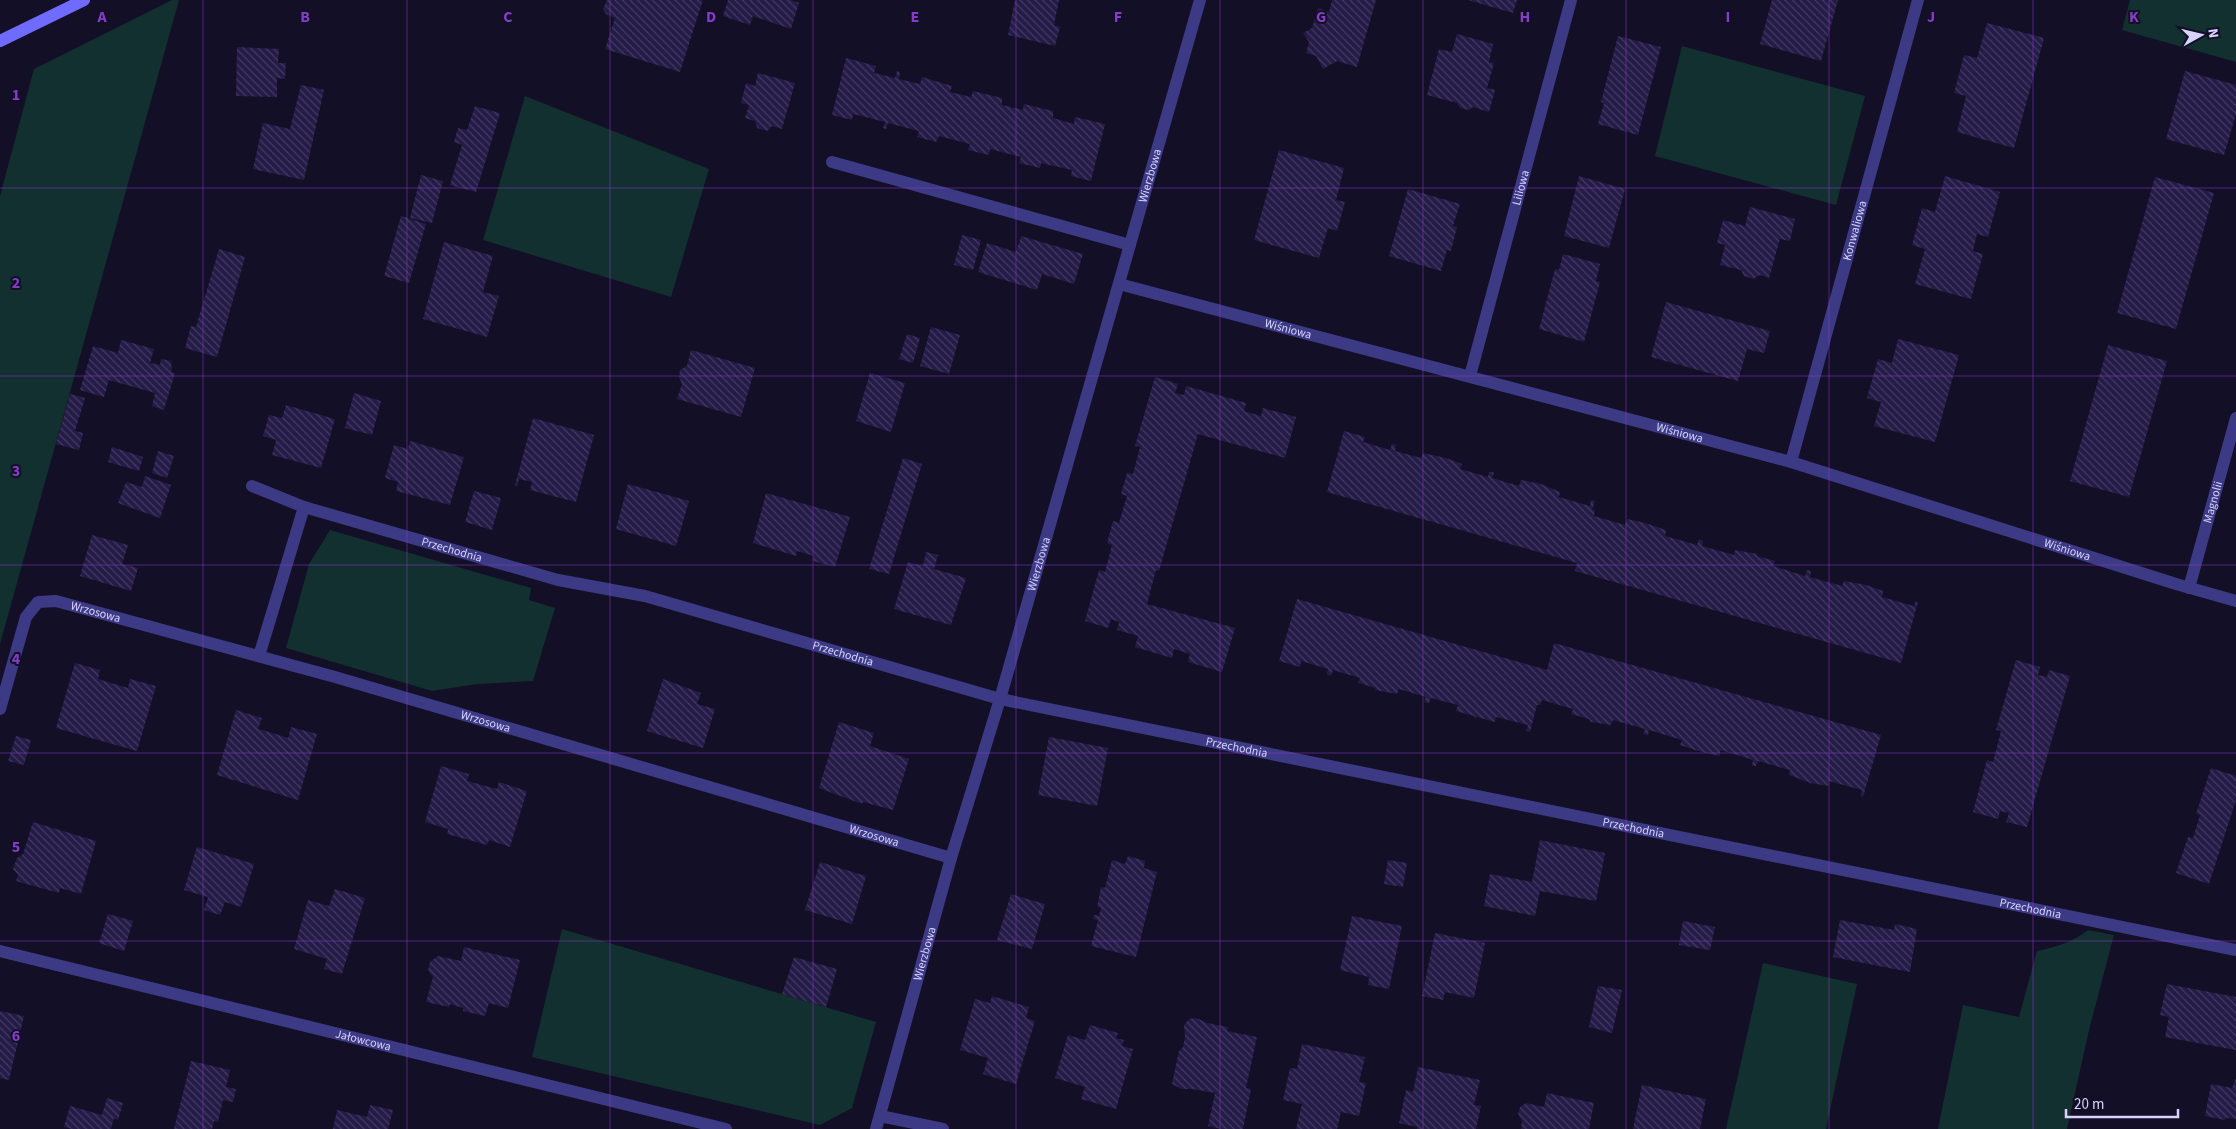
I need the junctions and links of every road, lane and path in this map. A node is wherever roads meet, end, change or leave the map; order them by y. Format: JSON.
{"nodes":[{"id":1,"x":84,"y":0,"type":"edge"},
{"id":2,"x":1200,"y":0,"type":"edge"},
{"id":3,"x":1571,"y":0,"type":"edge"},
{"id":4,"x":1918,"y":0,"type":"edge"},
{"id":5,"x":0,"y":41,"type":"edge"},
{"id":6,"x":832,"y":162,"type":"dead end"},
{"id":7,"x":1130,"y":245,"type":"junction"},
{"id":8,"x":1118,"y":284,"type":"junction"},
{"id":9,"x":1470,"y":376,"type":"junction"},
{"id":10,"x":2236,"y":418,"type":"edge"},
{"id":11,"x":1791,"y":462,"type":"junction"},
{"id":12,"x":252,"y":486,"type":"dead end"},
{"id":13,"x":304,"y":508,"type":"junction"},
{"id":14,"x":2189,"y":588,"type":"junction"},
{"id":15,"x":2236,"y":601,"type":"edge"},
{"id":16,"x":259,"y":656,"type":"junction"},
{"id":17,"x":1000,"y":699,"type":"junction"},
{"id":18,"x":0,"y":709,"type":"edge"},
{"id":19,"x":950,"y":858,"type":"junction"},
{"id":20,"x":2236,"y":950,"type":"edge"},
{"id":21,"x":0,"y":951,"type":"edge"},
{"id":22,"x":878,"y":1123,"type":"edge"},
{"id":23,"x":726,"y":1129,"type":"edge"},
{"id":24,"x":943,"y":1129,"type":"edge"}],
"edges":[{"from":1,"to":5,"type":"street"},
{"from":2,"to":7,"type":"street","name":"Wierzbowa"},
{"from":3,"to":9,"type":"street","name":"Liliowa"},
{"from":4,"to":11,"type":"street","name":"Konwaliowa"},
{"from":6,"to":7,"type":"street"},
{"from":7,"to":8,"type":"street","name":"Wierzbowa"},
{"from":8,"to":9,"type":"street","name":"Wiśniowa"},
{"from":8,"to":17,"type":"street","name":"Wierzbowa"},
{"from":9,"to":11,"type":"street","name":"Wiśniowa"},
{"from":10,"to":14,"type":"street","name":"Magnolii"},
{"from":11,"to":14,"type":"street","name":"Wiśniowa"},
{"from":12,"to":13,"type":"street","name":"Przechodnia"},
{"from":13,"to":16,"type":"street"},
{"from":13,"to":17,"type":"street","name":"Przechodnia"},
{"from":14,"to":15,"type":"street","name":"Wiśniowa"},
{"from":16,"to":18,"type":"street","name":"Wrzosowa"},
{"from":16,"to":19,"type":"street","name":"Wrzosowa"},
{"from":17,"to":19,"type":"street","name":"Wierzbowa"},
{"from":17,"to":20,"type":"street","name":"Przechodnia"},
{"from":19,"to":22,"type":"street","name":"Wierzbowa"},
{"from":21,"to":23,"type":"street","name":"Jałowcowa"},
{"from":22,"to":24,"type":"street"}]}
